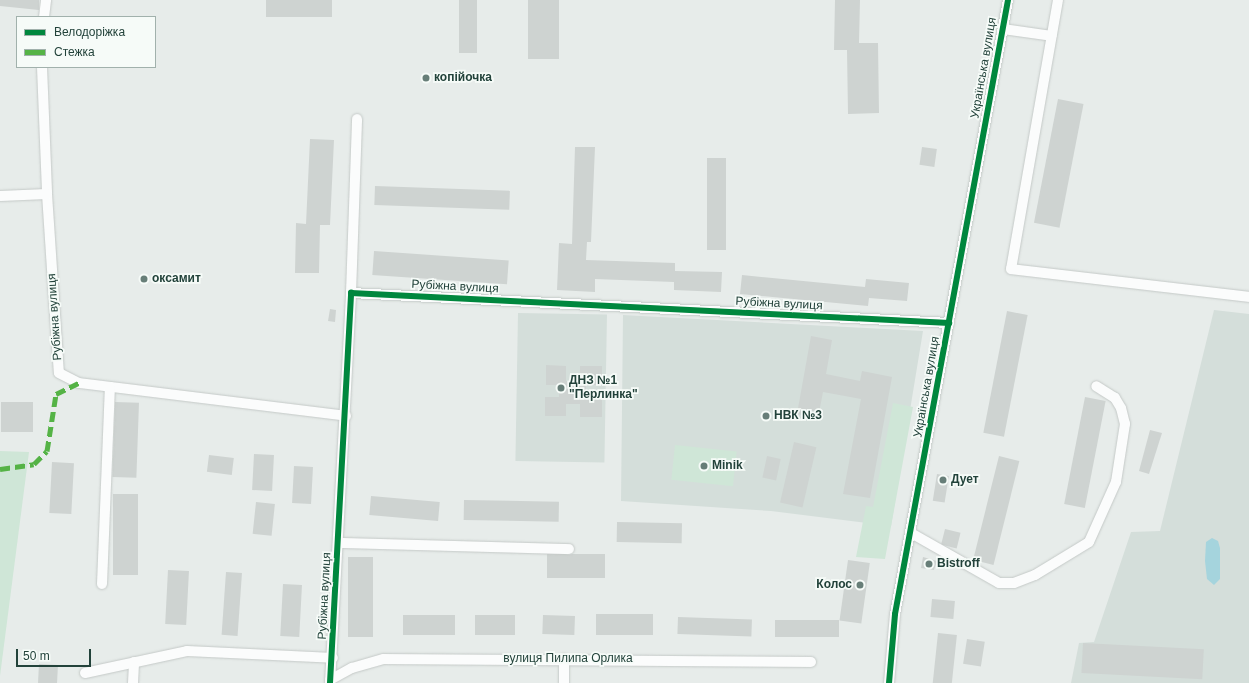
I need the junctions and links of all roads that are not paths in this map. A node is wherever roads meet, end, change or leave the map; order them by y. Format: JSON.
{"nodes":[{"id":1,"x":46,"y":0,"type":"edge"},
{"id":2,"x":1008,"y":0,"type":"edge"},
{"id":3,"x":1058,"y":0,"type":"edge"},
{"id":4,"x":44,"y":16,"type":"edge"},
{"id":5,"x":1003,"y":29,"type":"junction"},
{"id":6,"x":1052,"y":36,"type":"junction"},
{"id":7,"x":42,"y":68,"type":"edge"},
{"id":8,"x":357,"y":119,"type":"dead end"},
{"id":9,"x":47,"y":194,"type":"junction"},
{"id":10,"x":0,"y":196,"type":"edge"},
{"id":11,"x":351,"y":293,"type":"junction"},
{"id":12,"x":1249,"y":297,"type":"edge"},
{"id":13,"x":949,"y":323,"type":"junction"},
{"id":14,"x":1096,"y":386,"type":"dead end"},
{"id":15,"x":110,"y":387,"type":"junction"},
{"id":16,"x":346,"y":416,"type":"junction"},
{"id":17,"x":911,"y":533,"type":"junction"},
{"id":18,"x":339,"y":543,"type":"junction"},
{"id":19,"x":569,"y":549,"type":"dead end"},
{"id":20,"x":102,"y":584,"type":"dead end"},
{"id":21,"x":333,"y":658,"type":"junction"},
{"id":22,"x":564,"y":659,"type":"junction"},
{"id":23,"x":134,"y":662,"type":"junction"},
{"id":24,"x":811,"y":662,"type":"dead end"},
{"id":25,"x":84,"y":672,"type":"dead end"},
{"id":26,"x":330,"y":682,"type":"edge"},
{"id":27,"x":133,"y":683,"type":"edge"},
{"id":28,"x":564,"y":683,"type":"edge"},
{"id":29,"x":889,"y":683,"type":"edge"}],
"edges":[{"from":1,"to":4,"type":"street"},
{"from":2,"to":5,"type":"street","name":"Українська вулиця"},
{"from":3,"to":6,"type":"street"},
{"from":5,"to":6,"type":"street"},
{"from":5,"to":13,"type":"street","name":"Українська вулиця"},
{"from":6,"to":12,"type":"street"},
{"from":7,"to":9,"type":"street","name":"Рубіжна вулиця"},
{"from":8,"to":11,"type":"street","name":"Рубіжна вулиця"},
{"from":9,"to":10,"type":"street"},
{"from":9,"to":15,"type":"street","name":"Рубіжна вулиця"},
{"from":11,"to":13,"type":"street","name":"Рубіжна вулиця"},
{"from":11,"to":16,"type":"street","name":"Рубіжна вулиця"},
{"from":13,"to":17,"type":"street","name":"Українська вулиця"},
{"from":14,"to":17,"type":"street"},
{"from":15,"to":16,"type":"street","name":"Рубіжна вулиця"},
{"from":15,"to":20,"type":"street"},
{"from":16,"to":18,"type":"street","name":"Рубіжна вулиця"},
{"from":17,"to":29,"type":"street","name":"Українська вулиця"},
{"from":18,"to":19,"type":"street"},
{"from":18,"to":21,"type":"street","name":"Рубіжна вулиця"},
{"from":21,"to":23,"type":"street"},
{"from":21,"to":26,"type":"street","name":"Рубіжна вулиця"},
{"from":22,"to":24,"type":"street","name":"вулиця Пилипа Орлика"},
{"from":22,"to":26,"type":"street","name":"вулиця Пилипа Орлика"},
{"from":22,"to":28,"type":"street"},
{"from":23,"to":25,"type":"street"},
{"from":23,"to":27,"type":"street"}]}
